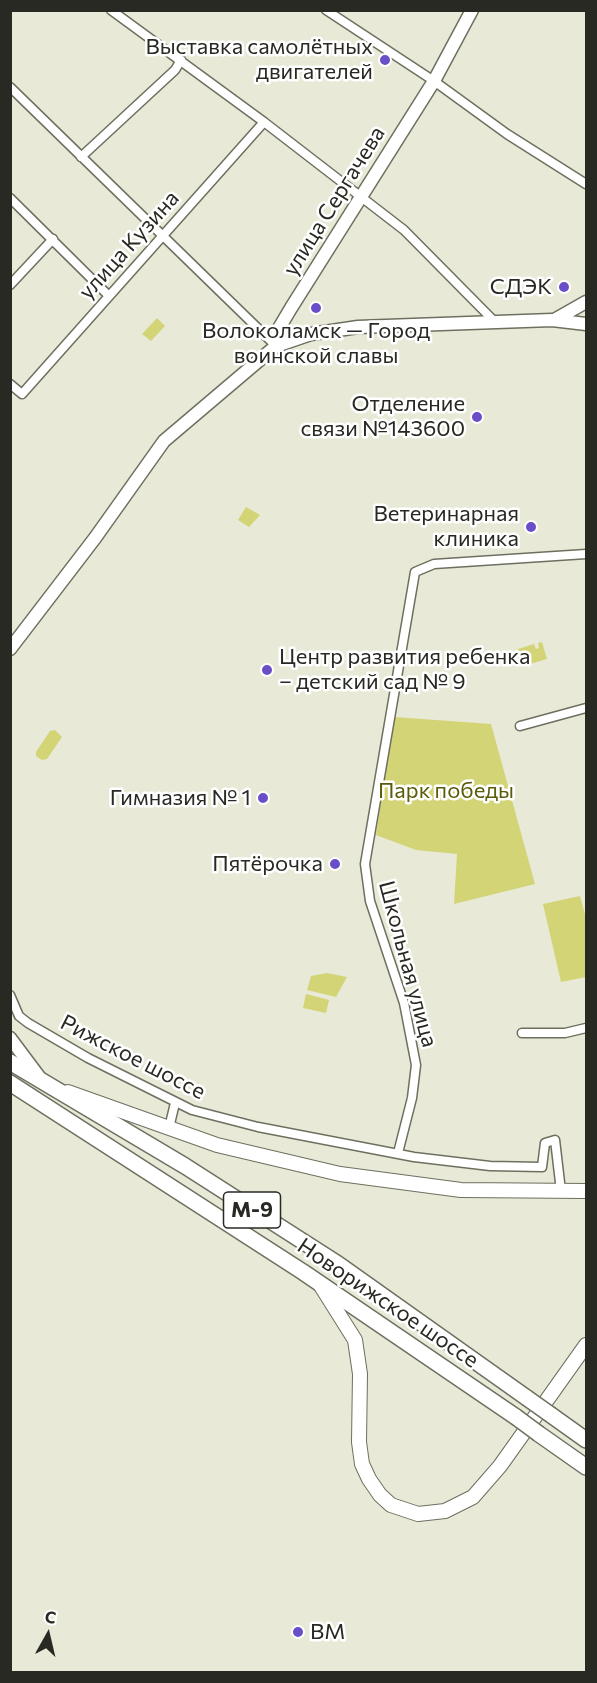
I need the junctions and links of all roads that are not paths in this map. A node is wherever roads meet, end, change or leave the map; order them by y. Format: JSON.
{"nodes":[{"id":1,"x":111,"y":10,"type":"edge"},
{"id":2,"x":326,"y":10,"type":"edge"},
{"id":3,"x":472,"y":10,"type":"edge"},
{"id":4,"x":181,"y":60,"type":"junction"},
{"id":5,"x":434,"y":81,"type":"junction"},
{"id":6,"x":10,"y":87,"type":"edge"},
{"id":7,"x":264,"y":122,"type":"junction"},
{"id":8,"x":81,"y":157,"type":"junction"},
{"id":9,"x":586,"y":184,"type":"edge"},
{"id":10,"x":362,"y":197,"type":"junction"},
{"id":11,"x":10,"y":198,"type":"edge"},
{"id":12,"x":162,"y":237,"type":"junction"},
{"id":13,"x":53,"y":239,"type":"junction"},
{"id":14,"x":10,"y":285,"type":"edge"},
{"id":15,"x":109,"y":296,"type":"junction"},
{"id":16,"x":586,"y":302,"type":"edge"},
{"id":17,"x":552,"y":320,"type":"junction"},
{"id":18,"x":495,"y":322,"type":"junction"},
{"id":19,"x":586,"y":324,"type":"edge"},
{"id":20,"x":276,"y":346,"type":"junction"},
{"id":21,"x":10,"y":384,"type":"edge"},
{"id":22,"x":586,"y":554,"type":"edge"},
{"id":23,"x":10,"y":649,"type":"edge"},
{"id":24,"x":586,"y":708,"type":"edge"},
{"id":25,"x":520,"y":726,"type":"dead end"},
{"id":26,"x":10,"y":995,"type":"edge"},
{"id":27,"x":586,"y":1028,"type":"edge"},
{"id":28,"x":522,"y":1034,"type":"dead end"},
{"id":29,"x":10,"y":1038,"type":"edge"},
{"id":30,"x":10,"y":1062,"type":"edge"},
{"id":31,"x":41,"y":1079,"type":"junction"},
{"id":32,"x":14,"y":1086,"type":"edge"},
{"id":33,"x":55,"y":1088,"type":"junction"},
{"id":34,"x":175,"y":1103,"type":"junction"},
{"id":35,"x":168,"y":1128,"type":"junction"},
{"id":36,"x":398,"y":1153,"type":"junction"},
{"id":37,"x":561,"y":1191,"type":"junction"},
{"id":38,"x":586,"y":1191,"type":"edge"},
{"id":39,"x":319,"y":1283,"type":"junction"},
{"id":40,"x":586,"y":1345,"type":"edge"},
{"id":41,"x":586,"y":1440,"type":"edge"},
{"id":42,"x":586,"y":1467,"type":"edge"}],
"edges":[{"from":1,"to":4,"type":"street"},
{"from":2,"to":5,"type":"street"},
{"from":3,"to":5,"type":"main road","name":"улица Сергачева"},
{"from":4,"to":7,"type":"street"},
{"from":4,"to":8,"type":"street"},
{"from":5,"to":9,"type":"street"},
{"from":5,"to":10,"type":"main road","name":"улица Сергачева"},
{"from":6,"to":8,"type":"street"},
{"from":7,"to":10,"type":"street"},
{"from":7,"to":12,"type":"street","name":"улица Кузина"},
{"from":8,"to":12,"type":"street"},
{"from":10,"to":18,"type":"street"},
{"from":10,"to":20,"type":"main road","name":"улица Сергачева"},
{"from":11,"to":13,"type":"street"},
{"from":12,"to":15,"type":"street","name":"улица Кузина"},
{"from":12,"to":20,"type":"street"},
{"from":13,"to":14,"type":"street"},
{"from":13,"to":15,"type":"street"},
{"from":15,"to":21,"type":"street","name":"улица Кузина"},
{"from":16,"to":17,"type":"main road"},
{"from":17,"to":18,"type":"main road"},
{"from":17,"to":19,"type":"main road"},
{"from":18,"to":20,"type":"main road"},
{"from":20,"to":23,"type":"main road"},
{"from":22,"to":36,"type":"street","name":"Школьная улица"},
{"from":24,"to":25,"type":"street"},
{"from":26,"to":34,"type":"street","name":"Рижское шоссе"},
{"from":27,"to":28,"type":"street"},
{"from":29,"to":31,"type":"main road","number":"М-9"},
{"from":30,"to":31,"type":"highway","name":"Новорижское шоссе","number":"М-9"},
{"from":31,"to":33,"type":"highway","name":"Новорижское шоссе","number":"М-9"},
{"from":32,"to":39,"type":"highway","name":"Новорижское шоссе","number":"М-9"},
{"from":33,"to":35,"type":"main road"},
{"from":33,"to":41,"type":"highway","name":"Новорижское шоссе","number":"М-9","bridge":true},
{"from":34,"to":35,"type":"street"},
{"from":34,"to":36,"type":"street","name":"Рижское шоссе"},
{"from":35,"to":37,"type":"main road"},
{"from":36,"to":37,"type":"street","name":"Рижское шоссе"},
{"from":37,"to":38,"type":"main road"},
{"from":39,"to":40,"type":"main road"},
{"from":39,"to":42,"type":"highway","name":"Новорижское шоссе","number":"М-9","bridge":true}]}
